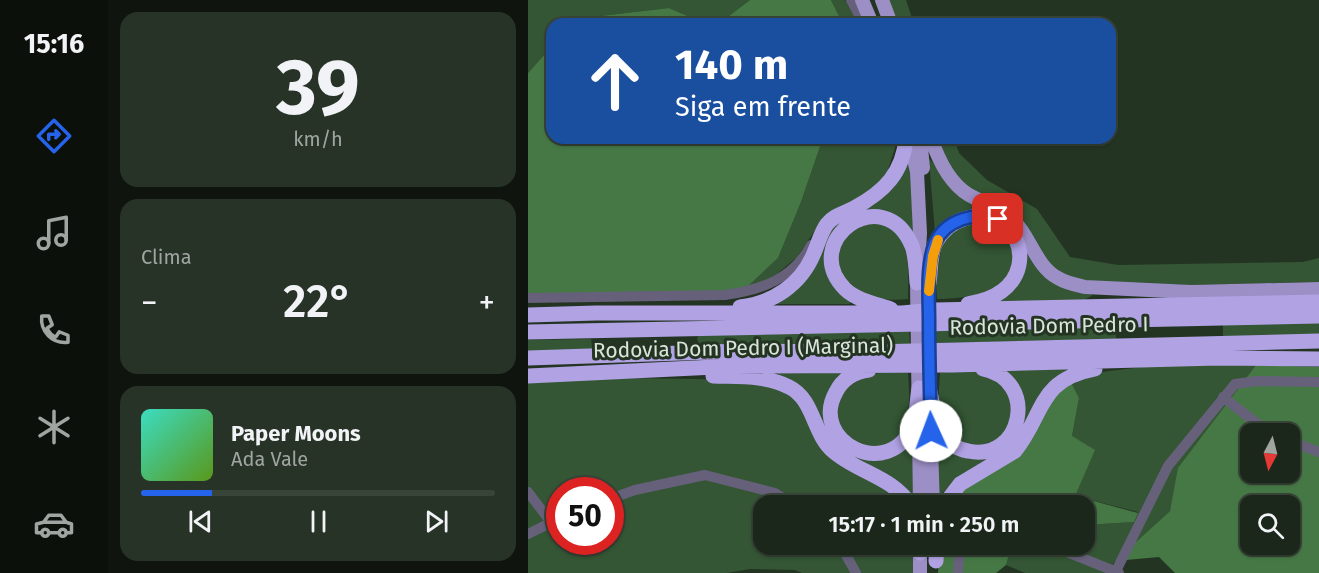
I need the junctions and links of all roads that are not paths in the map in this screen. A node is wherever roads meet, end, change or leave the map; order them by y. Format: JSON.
{"nodes":[{"id":1,"x":851,"y":0,"type":"edge"},
{"id":2,"x":862,"y":0,"type":"edge"},
{"id":3,"x":882,"y":0,"type":"edge"},
{"id":4,"x":861,"y":18,"type":"edge"},
{"id":5,"x":870,"y":18,"type":"edge"},
{"id":6,"x":889,"y":18,"type":"edge"},
{"id":7,"x":905,"y":144,"type":"edge"},
{"id":8,"x":909,"y":144,"type":"edge"},
{"id":9,"x":921,"y":144,"type":"edge"},
{"id":10,"x":934,"y":144,"type":"edge"},
{"id":11,"x":827,"y":224,"type":"junction"},
{"id":12,"x":923,"y":285,"type":"junction"},
{"id":13,"x":1319,"y":289,"type":"edge"},
{"id":14,"x":528,"y":298,"type":"edge"},
{"id":15,"x":1319,"y":302,"type":"edge"},
{"id":16,"x":936,"y":310,"type":"junction"},
{"id":17,"x":693,"y":312,"type":"junction"},
{"id":18,"x":902,"y":313,"type":"junction"},
{"id":19,"x":528,"y":315,"type":"edge"},
{"id":20,"x":1319,"y":316,"type":"edge"},
{"id":21,"x":528,"y":332,"type":"edge"},
{"id":22,"x":1318,"y":341,"type":"edge"},
{"id":23,"x":1218,"y":358,"type":"junction"},
{"id":24,"x":528,"y":359,"type":"edge"},
{"id":25,"x":1319,"y":359,"type":"edge"},
{"id":26,"x":953,"y":365,"type":"junction"},
{"id":27,"x":899,"y":366,"type":"junction"},
{"id":28,"x":644,"y":369,"type":"junction"},
{"id":29,"x":528,"y":376,"type":"edge"},
{"id":30,"x":1319,"y":382,"type":"edge"},
{"id":31,"x":924,"y":385,"type":"junction"},
{"id":32,"x":1223,"y":397,"type":"junction"},
{"id":33,"x":1257,"y":423,"type":"edge"},
{"id":34,"x":1300,"y":445,"type":"edge"},
{"id":35,"x":1319,"y":452,"type":"edge"},
{"id":36,"x":528,"y":492,"type":"edge"},
{"id":37,"x":624,"y":494,"type":"edge"},
{"id":38,"x":778,"y":495,"type":"edge"},
{"id":39,"x":903,"y":495,"type":"edge"},
{"id":40,"x":920,"y":495,"type":"edge"},
{"id":41,"x":932,"y":495,"type":"edge"},
{"id":42,"x":952,"y":495,"type":"edge"},
{"id":43,"x":546,"y":510,"type":"edge"},
{"id":44,"x":546,"y":524,"type":"edge"},
{"id":45,"x":528,"y":534,"type":"edge"},
{"id":46,"x":846,"y":555,"type":"edge"},
{"id":47,"x":920,"y":555,"type":"edge"},
{"id":48,"x":959,"y":555,"type":"edge"},
{"id":49,"x":1075,"y":555,"type":"edge"},
{"id":50,"x":1118,"y":572,"type":"edge"},
{"id":51,"x":856,"y":573,"type":"edge"},
{"id":52,"x":920,"y":573,"type":"edge"},
{"id":53,"x":958,"y":573,"type":"edge"}],
"edges":[{"from":1,"to":4,"type":"street"},
{"from":2,"to":5,"type":"main road"},
{"from":3,"to":6,"type":"main road"},
{"from":7,"to":11,"type":"highway"},
{"from":8,"to":12,"type":"main road"},
{"from":9,"to":12,"type":"main road"},
{"from":10,"to":13,"type":"main road"},
{"from":11,"to":14,"type":"street"},
{"from":11,"to":17,"type":"highway"},
{"from":12,"to":16,"type":"highway"},
{"from":12,"to":18,"type":"highway"},
{"from":12,"to":31,"type":"main road"},
{"from":15,"to":16,"type":"highway","name":"Rodovia Dom Pedro I (Marginal)"},
{"from":16,"to":18,"type":"highway","name":"Rodovia Dom Pedro I (Marginal)"},
{"from":17,"to":18,"type":"highway","name":"Rodovia Dom Pedro I (Marginal)"},
{"from":17,"to":19,"type":"highway","name":"Rodovia Dom Pedro I (Marginal)"},
{"from":20,"to":21,"type":"highway","name":"Rodovia Dom Pedro I"},
{"from":22,"to":24,"type":"highway","name":"Rodovia Dom Pedro I"},
{"from":23,"to":25,"type":"highway","name":"Rodovia Dom Pedro I (Marginal)"},
{"from":23,"to":26,"type":"highway","name":"Rodovia Dom Pedro I (Marginal)"},
{"from":23,"to":42,"type":"highway"},
{"from":26,"to":27,"type":"highway","name":"Rodovia Dom Pedro I (Marginal)"},
{"from":26,"to":31,"type":"highway"},
{"from":27,"to":28,"type":"highway","name":"Rodovia Dom Pedro I (Marginal)"},
{"from":27,"to":31,"type":"highway"},
{"from":28,"to":29,"type":"highway","name":"Rodovia Dom Pedro I (Marginal)"},
{"from":28,"to":39,"type":"highway"},
{"from":30,"to":32,"type":"street"},
{"from":31,"to":40,"type":"main road"},
{"from":31,"to":41,"type":"main road"},
{"from":32,"to":33,"type":"street"},
{"from":32,"to":50,"type":"street"},
{"from":34,"to":35,"type":"street"},
{"from":36,"to":43,"type":"street"},
{"from":37,"to":38,"type":"street"},
{"from":44,"to":45,"type":"street"},
{"from":46,"to":51,"type":"street"},
{"from":47,"to":52,"type":"main road"},
{"from":48,"to":53,"type":"street"},
{"from":49,"to":50,"type":"street"}]}
